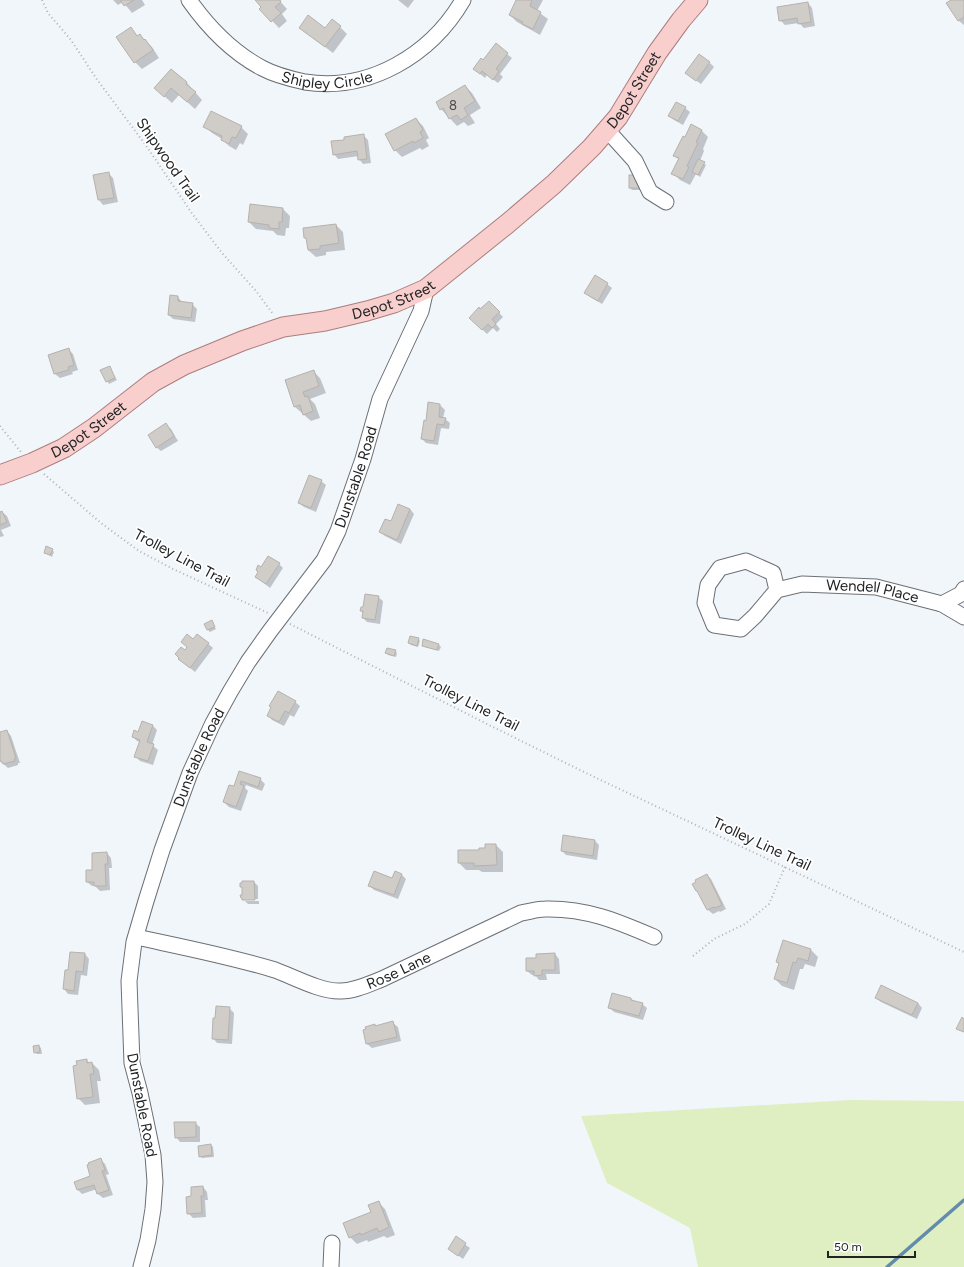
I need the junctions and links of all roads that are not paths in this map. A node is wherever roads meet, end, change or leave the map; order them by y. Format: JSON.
{"nodes":[{"id":1,"x":189,"y":0,"type":"edge"},
{"id":2,"x":463,"y":0,"type":"edge"},
{"id":3,"x":698,"y":0,"type":"edge"},
{"id":4,"x":607,"y":130,"type":"junction"},
{"id":5,"x":666,"y":202,"type":"dead end"},
{"id":6,"x":426,"y":289,"type":"junction"},
{"id":7,"x":0,"y":475,"type":"edge"},
{"id":8,"x":964,"y":588,"type":"edge"},
{"id":9,"x":777,"y":590,"type":"junction"},
{"id":10,"x":942,"y":604,"type":"junction"},
{"id":11,"x":964,"y":617,"type":"edge"},
{"id":12,"x":136,"y":937,"type":"junction"},
{"id":13,"x":654,"y":937,"type":"dead end"},
{"id":14,"x":332,"y":1243,"type":"dead end"},
{"id":15,"x":141,"y":1267,"type":"edge"},
{"id":16,"x":331,"y":1267,"type":"edge"}],
"edges":[{"from":1,"to":2,"type":"street","name":"Shipley Circle"},
{"from":3,"to":4,"type":"main road","name":"Depot Street"},
{"from":4,"to":5,"type":"street"},
{"from":4,"to":6,"type":"main road","name":"Depot Street"},
{"from":6,"to":7,"type":"main road","name":"Depot Street"},
{"from":6,"to":12,"type":"street","name":"Dunstable Road"},
{"from":8,"to":10,"type":"street"},
{"from":9,"to":9,"type":"street"},
{"from":9,"to":10,"type":"street","name":"Wendell Place"},
{"from":10,"to":11,"type":"street","name":"Wendell Place"},
{"from":12,"to":13,"type":"street","name":"Rose Lane"},
{"from":12,"to":15,"type":"street","name":"Dunstable Road"},
{"from":14,"to":16,"type":"street"}]}
